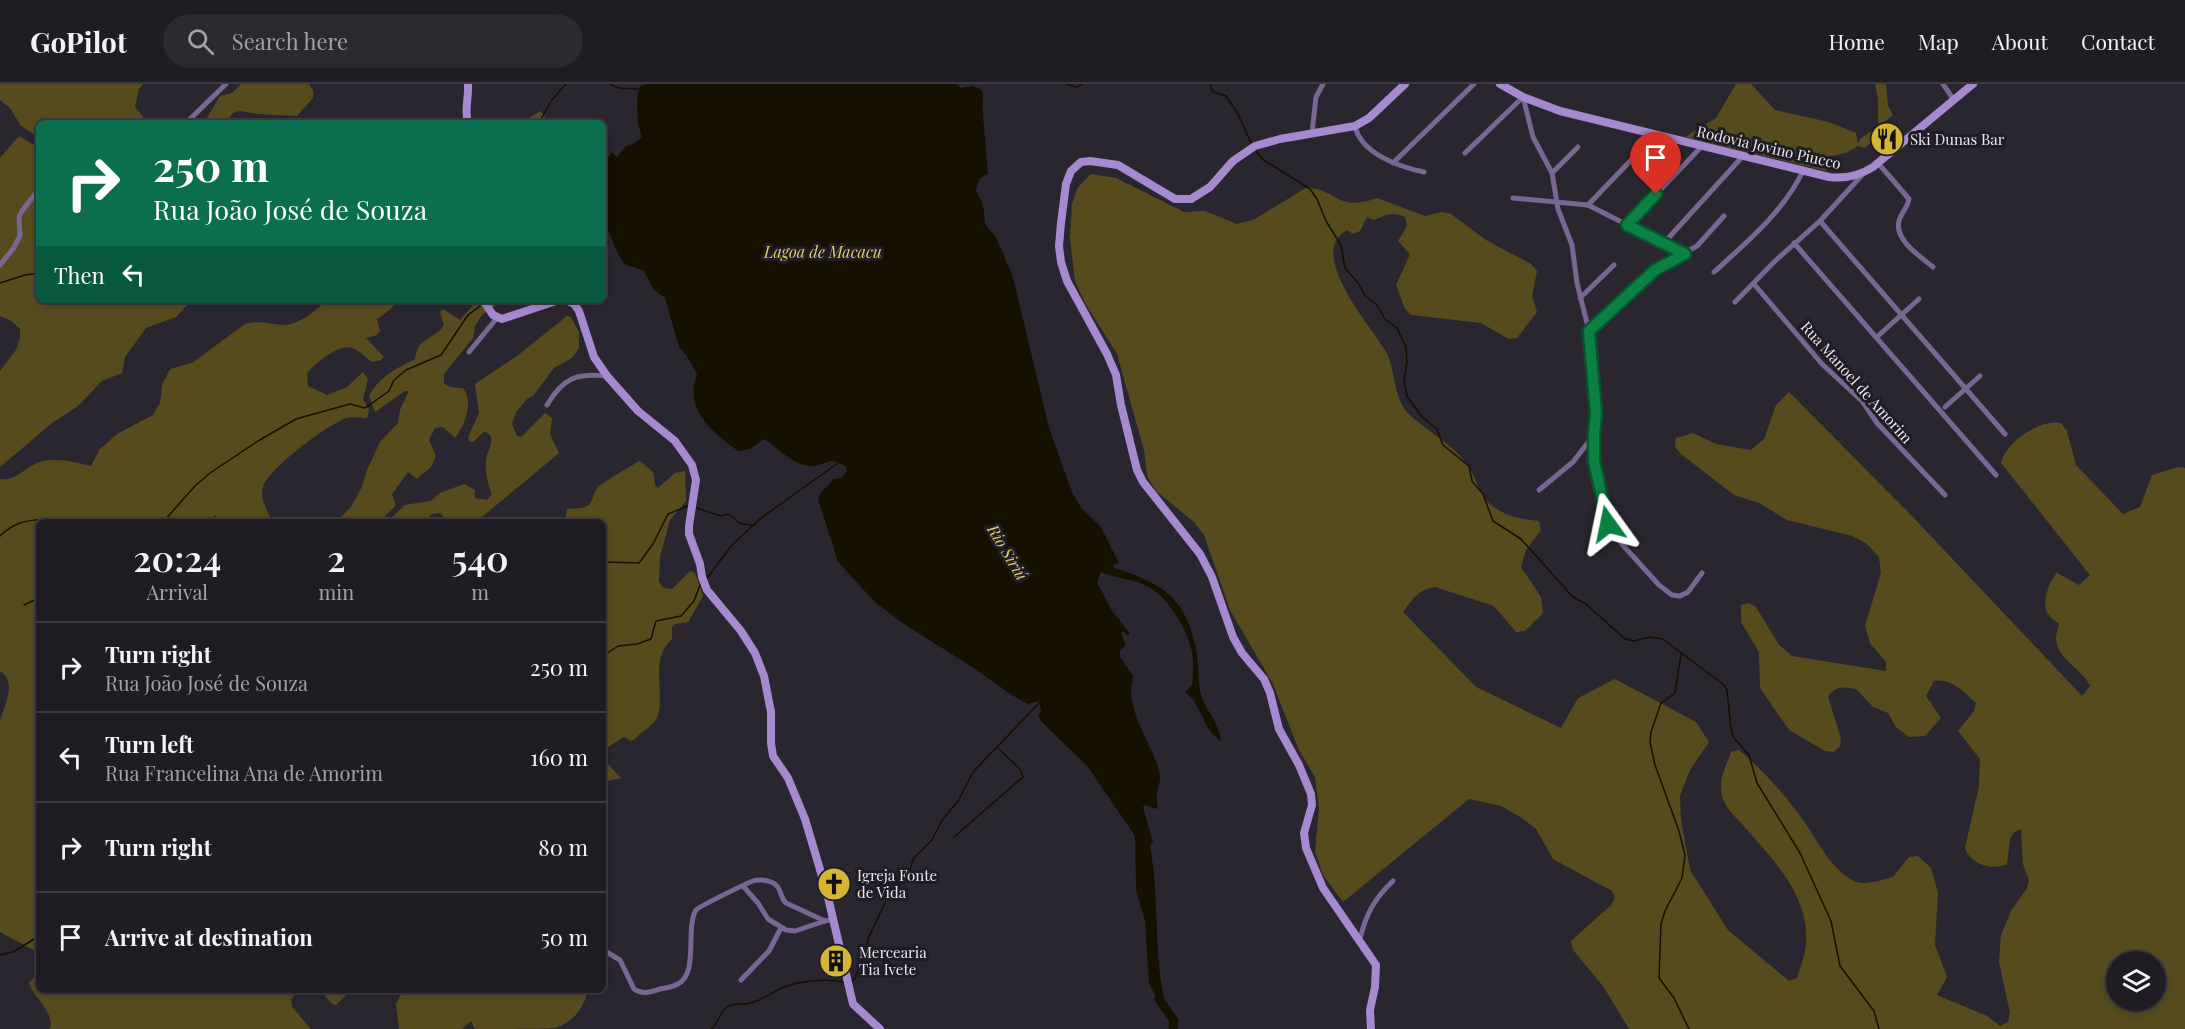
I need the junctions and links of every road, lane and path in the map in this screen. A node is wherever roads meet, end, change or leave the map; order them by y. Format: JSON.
{"nodes":[{"id":1,"x":226,"y":84,"type":"edge"},
{"id":2,"x":468,"y":84,"type":"edge"},
{"id":3,"x":1323,"y":84,"type":"edge"},
{"id":4,"x":1405,"y":84,"type":"edge"},
{"id":5,"x":1474,"y":84,"type":"edge"},
{"id":6,"x":1500,"y":84,"type":"edge"},
{"id":7,"x":1943,"y":84,"type":"edge"},
{"id":8,"x":1974,"y":84,"type":"edge"},
{"id":9,"x":1523,"y":97,"type":"junction"},
{"id":10,"x":1954,"y":100,"type":"junction"},
{"id":11,"x":189,"y":120,"type":"edge"},
{"id":12,"x":467,"y":120,"type":"edge"},
{"id":13,"x":1355,"y":126,"type":"junction"},
{"id":14,"x":1312,"y":134,"type":"junction"},
{"id":15,"x":1656,"y":134,"type":"junction"},
{"id":16,"x":1701,"y":146,"type":"junction"},
{"id":17,"x":1578,"y":147,"type":"dead end"},
{"id":18,"x":1465,"y":153,"type":"dead end"},
{"id":19,"x":1743,"y":156,"type":"junction"},
{"id":20,"x":1393,"y":163,"type":"junction"},
{"id":21,"x":1878,"y":163,"type":"junction"},
{"id":22,"x":1803,"y":171,"type":"junction"},
{"id":23,"x":1866,"y":171,"type":"junction"},
{"id":24,"x":1424,"y":172,"type":"dead end"},
{"id":25,"x":1552,"y":173,"type":"junction"},
{"id":26,"x":1840,"y":178,"type":"junction"},
{"id":27,"x":1850,"y":189,"type":"junction"},
{"id":28,"x":36,"y":193,"type":"edge"},
{"id":29,"x":1513,"y":198,"type":"dead end"},
{"id":30,"x":1557,"y":202,"type":"junction"},
{"id":31,"x":1588,"y":205,"type":"junction"},
{"id":32,"x":1724,"y":216,"type":"dead end"},
{"id":33,"x":1820,"y":221,"type":"junction"},
{"id":34,"x":1627,"y":225,"type":"junction"},
{"id":35,"x":1794,"y":243,"type":"junction"},
{"id":36,"x":1663,"y":244,"type":"junction"},
{"id":37,"x":1685,"y":254,"type":"junction"},
{"id":38,"x":0,"y":265,"type":"edge"},
{"id":39,"x":1614,"y":265,"type":"dead end"},
{"id":40,"x":1933,"y":267,"type":"dead end"},
{"id":41,"x":1714,"y":272,"type":"dead end"},
{"id":42,"x":1754,"y":284,"type":"junction"},
{"id":43,"x":1580,"y":298,"type":"junction"},
{"id":44,"x":1919,"y":299,"type":"dead end"},
{"id":45,"x":1735,"y":302,"type":"dead end"},
{"id":46,"x":484,"y":303,"type":"edge"},
{"id":47,"x":550,"y":303,"type":"edge"},
{"id":48,"x":572,"y":303,"type":"edge"},
{"id":49,"x":1902,"y":315,"type":"junction"},
{"id":50,"x":497,"y":318,"type":"junction"},
{"id":51,"x":1589,"y":331,"type":"junction"},
{"id":52,"x":1879,"y":335,"type":"dead end"},
{"id":53,"x":469,"y":352,"type":"dead end"},
{"id":54,"x":607,"y":376,"type":"junction"},
{"id":55,"x":1980,"y":376,"type":"dead end"},
{"id":56,"x":1966,"y":389,"type":"junction"},
{"id":57,"x":547,"y":405,"type":"dead end"},
{"id":58,"x":1945,"y":407,"type":"dead end"},
{"id":59,"x":1594,"y":434,"type":"junction"},
{"id":60,"x":2005,"y":434,"type":"dead end"},
{"id":61,"x":1996,"y":475,"type":"dead end"},
{"id":62,"x":1539,"y":490,"type":"dead end"},
{"id":63,"x":1945,"y":495,"type":"dead end"},
{"id":64,"x":1702,"y":573,"type":"dead end"},
{"id":65,"x":1393,"y":881,"type":"dead end"},
{"id":66,"x":743,"y":886,"type":"junction"},
{"id":67,"x":829,"y":920,"type":"junction"},
{"id":68,"x":782,"y":928,"type":"junction"},
{"id":69,"x":1360,"y":939,"type":"junction"},
{"id":70,"x":606,"y":952,"type":"edge"},
{"id":71,"x":741,"y":980,"type":"dead end"},
{"id":72,"x":880,"y":1029,"type":"edge"},
{"id":73,"x":1371,"y":1029,"type":"edge"}],
"edges":[{"from":1,"to":11,"type":"street"},
{"from":2,"to":12,"type":"street"},
{"from":3,"to":14,"type":"street"},
{"from":4,"to":13,"type":"street"},
{"from":5,"to":20,"type":"street"},
{"from":6,"to":9,"type":"street","name":"Rodovia Jovino Piucco"},
{"from":7,"to":10,"type":"street"},
{"from":8,"to":10,"type":"street","name":"Rodovia Jovino Piucco"},
{"from":9,"to":15,"type":"street","name":"Rodovia Jovino Piucco"},
{"from":9,"to":18,"type":"street"},
{"from":9,"to":25,"type":"street"},
{"from":10,"to":21,"type":"street","name":"Rodovia Jovino Piucco"},
{"from":13,"to":14,"type":"street"},
{"from":13,"to":20,"type":"street"},
{"from":14,"to":69,"type":"street"},
{"from":15,"to":16,"type":"street","name":"Rodovia Jovino Piucco"},
{"from":15,"to":31,"type":"street"},
{"from":16,"to":19,"type":"street","name":"Rodovia Jovino Piucco"},
{"from":16,"to":34,"type":"street"},
{"from":17,"to":25,"type":"street"},
{"from":19,"to":22,"type":"street","name":"Rodovia Jovino Piucco"},
{"from":19,"to":36,"type":"street"},
{"from":20,"to":24,"type":"street"},
{"from":21,"to":23,"type":"street","name":"Rodovia Jovino Piucco"},
{"from":21,"to":40,"type":"street"},
{"from":22,"to":26,"type":"street","name":"Rodovia Jovino Piucco"},
{"from":22,"to":41,"type":"street"},
{"from":23,"to":26,"type":"street","name":"Rodovia Jovino Piucco"},
{"from":23,"to":27,"type":"street"},
{"from":25,"to":30,"type":"street"},
{"from":26,"to":27,"type":"street"},
{"from":27,"to":33,"type":"street"},
{"from":28,"to":38,"type":"street"},
{"from":29,"to":30,"type":"street"},
{"from":30,"to":31,"type":"street"},
{"from":30,"to":43,"type":"street"},
{"from":31,"to":34,"type":"street"},
{"from":32,"to":37,"type":"street"},
{"from":33,"to":35,"type":"street"},
{"from":33,"to":49,"type":"street"},
{"from":34,"to":36,"type":"street"},
{"from":35,"to":42,"type":"street"},
{"from":35,"to":61,"type":"street"},
{"from":36,"to":37,"type":"street"},
{"from":37,"to":51,"type":"street"},
{"from":39,"to":43,"type":"street"},
{"from":42,"to":45,"type":"street"},
{"from":42,"to":63,"type":"street","name":"Rua Manoel de Amorim"},
{"from":43,"to":51,"type":"street"},
{"from":44,"to":49,"type":"street"},
{"from":46,"to":50,"type":"street"},
{"from":47,"to":50,"type":"street"},
{"from":48,"to":54,"type":"street"},
{"from":49,"to":52,"type":"street"},
{"from":49,"to":56,"type":"street"},
{"from":50,"to":53,"type":"street"},
{"from":51,"to":59,"type":"street"},
{"from":54,"to":57,"type":"street"},
{"from":54,"to":67,"type":"street"},
{"from":55,"to":56,"type":"street"},
{"from":56,"to":58,"type":"street"},
{"from":56,"to":60,"type":"street"},
{"from":59,"to":62,"type":"street"},
{"from":59,"to":64,"type":"street"},
{"from":65,"to":69,"type":"street"},
{"from":66,"to":67,"type":"street"},
{"from":66,"to":68,"type":"street"},
{"from":66,"to":70,"type":"street"},
{"from":67,"to":68,"type":"street"},
{"from":67,"to":72,"type":"street"},
{"from":68,"to":71,"type":"street"},
{"from":69,"to":73,"type":"street"}]}
